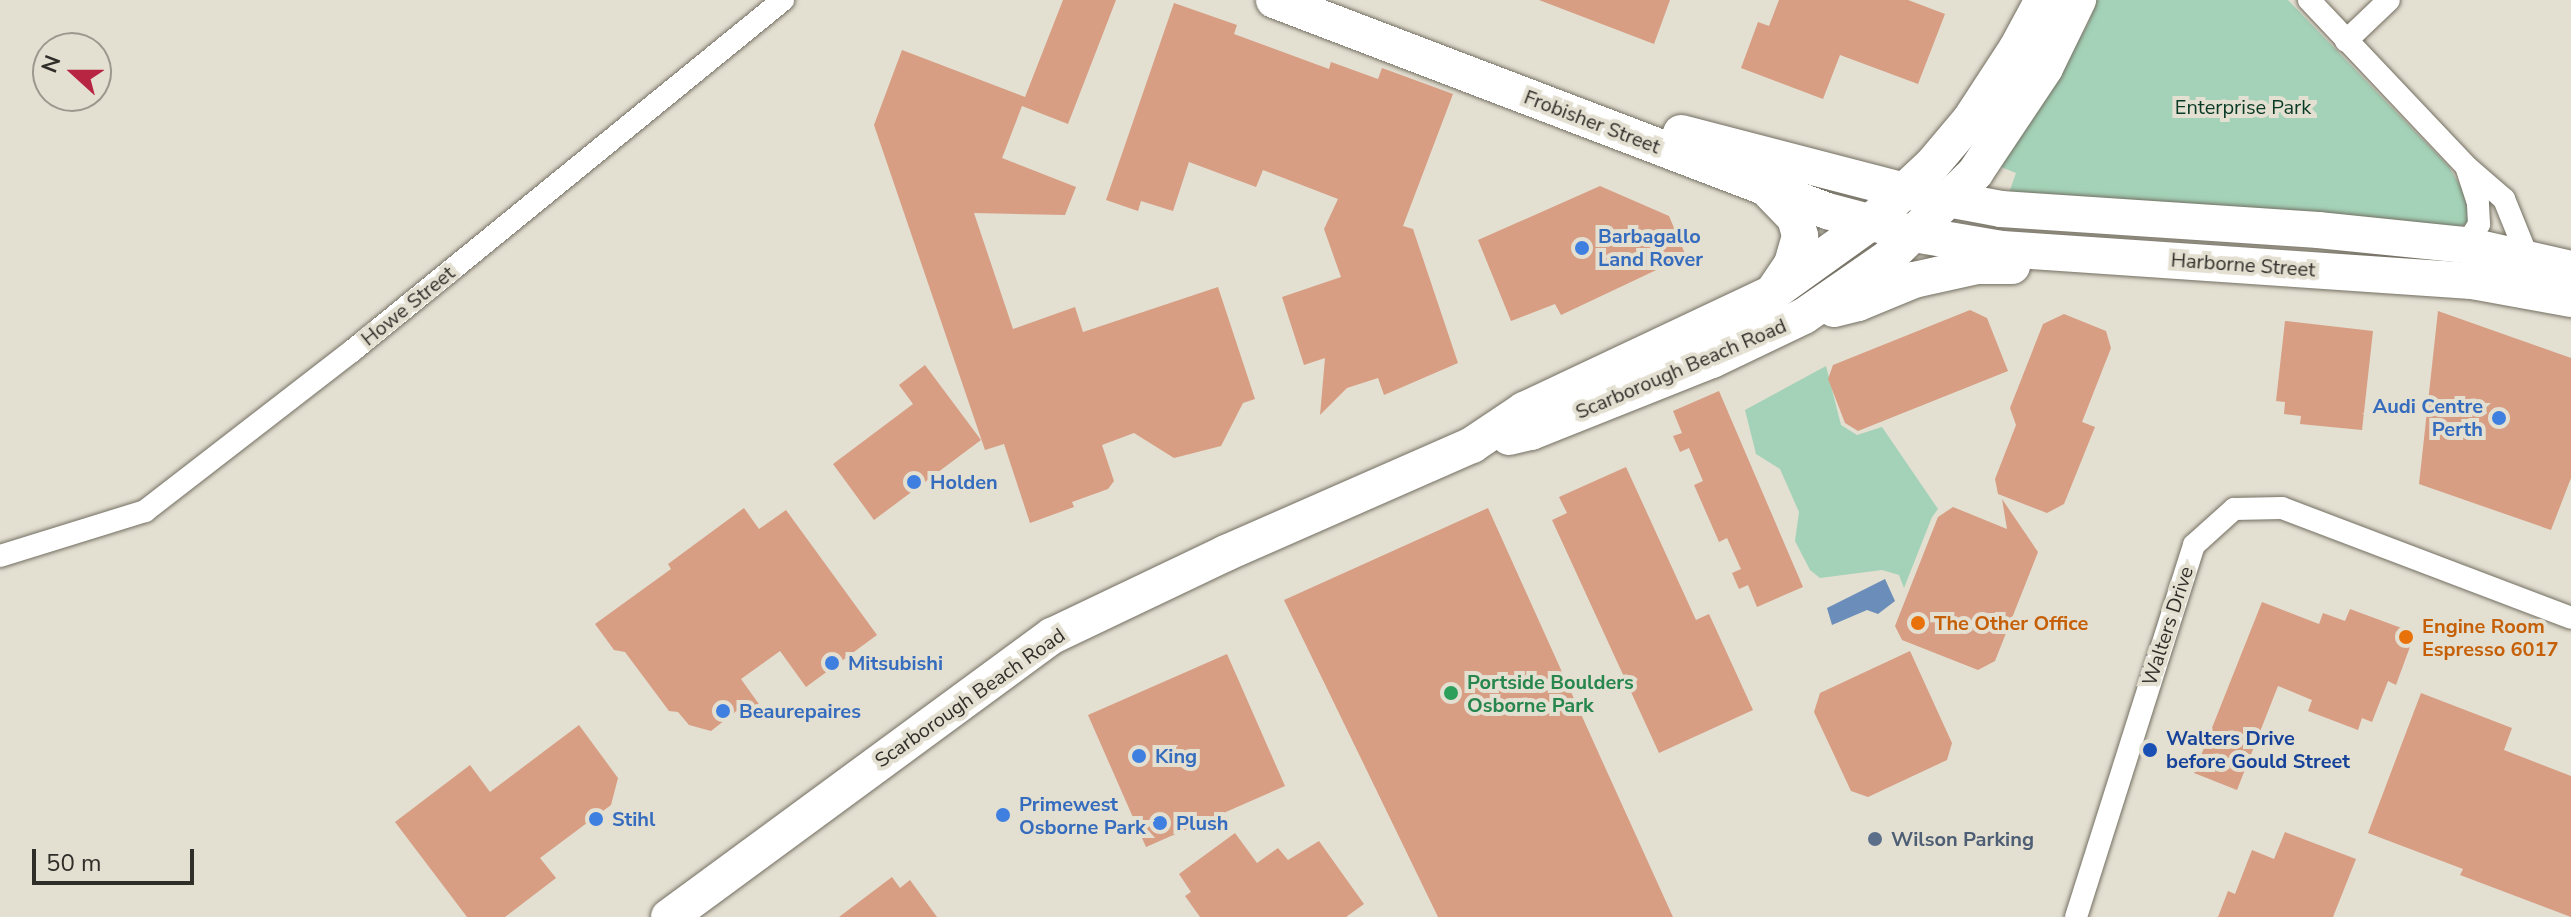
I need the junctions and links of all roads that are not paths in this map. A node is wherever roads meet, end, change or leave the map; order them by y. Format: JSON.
{"nodes":[{"id":1,"x":783,"y":0,"type":"edge"},
{"id":2,"x":1274,"y":0,"type":"edge"},
{"id":3,"x":1341,"y":0,"type":"edge"},
{"id":4,"x":2043,"y":0,"type":"edge"},
{"id":5,"x":2078,"y":0,"type":"edge"},
{"id":6,"x":2309,"y":0,"type":"edge"},
{"id":7,"x":2389,"y":0,"type":"edge"},
{"id":8,"x":2346,"y":41,"type":"junction"},
{"id":9,"x":2467,"y":167,"type":"junction"},
{"id":10,"x":1767,"y":189,"type":"junction"},
{"id":11,"x":1905,"y":191,"type":"junction"},
{"id":12,"x":1949,"y":200,"type":"junction"},
{"id":13,"x":1870,"y":223,"type":"junction"},
{"id":14,"x":1914,"y":234,"type":"junction"},
{"id":15,"x":2466,"y":245,"type":"junction"},
{"id":16,"x":2059,"y":254,"type":"junction"},
{"id":17,"x":2528,"y":258,"type":"junction"},
{"id":18,"x":2571,"y":269,"type":"edge"},
{"id":19,"x":1771,"y":294,"type":"junction"},
{"id":20,"x":2571,"y":299,"type":"edge"},
{"id":21,"x":1804,"y":316,"type":"junction"},
{"id":22,"x":1472,"y":445,"type":"junction"},
{"id":23,"x":0,"y":556,"type":"edge"},
{"id":24,"x":2571,"y":618,"type":"edge"},
{"id":25,"x":669,"y":917,"type":"edge"},
{"id":26,"x":2076,"y":917,"type":"edge"}],
"edges":[{"from":1,"to":23,"type":"street","name":"Howe Street"},
{"from":2,"to":10,"type":"main road","name":"Frobisher Street"},
{"from":3,"to":11,"type":"main road","name":"Frobisher Street"},
{"from":4,"to":11,"type":"main road","name":"Scarborough Beach Road"},
{"from":5,"to":12,"type":"main road","name":"Scarborough Beach Road"},
{"from":6,"to":8,"type":"street"},
{"from":7,"to":8,"type":"street"},
{"from":8,"to":9,"type":"street"},
{"from":9,"to":15,"type":"street"},
{"from":9,"to":17,"type":"street"},
{"from":10,"to":13,"type":"main road","name":"Frobisher Street"},
{"from":10,"to":19,"type":"main road"},
{"from":11,"to":12,"type":"main road","name":"Frobisher Street"},
{"from":11,"to":13,"type":"main road","name":"Scarborough Beach Road"},
{"from":12,"to":14,"type":"main road","name":"Scarborough Beach Road"},
{"from":12,"to":15,"type":"main road","name":"Harborne Street"},
{"from":13,"to":14,"type":"main road","name":"Frobisher Street"},
{"from":13,"to":19,"type":"main road","name":"Scarborough Beach Road"},
{"from":14,"to":16,"type":"main road","name":"Harborne Street"},
{"from":14,"to":21,"type":"main road","name":"Scarborough Beach Road"},
{"from":15,"to":17,"type":"main road","name":"Harborne Street"},
{"from":16,"to":20,"type":"main road","name":"Harborne Street"},
{"from":16,"to":21,"type":"main road"},
{"from":17,"to":18,"type":"main road","name":"Harborne Street"},
{"from":19,"to":22,"type":"main road","name":"Scarborough Beach Road"},
{"from":21,"to":22,"type":"main road","name":"Scarborough Beach Road"},
{"from":22,"to":25,"type":"main road","name":"Scarborough Beach Road"},
{"from":24,"to":26,"type":"street","name":"Walters Drive"}]}
